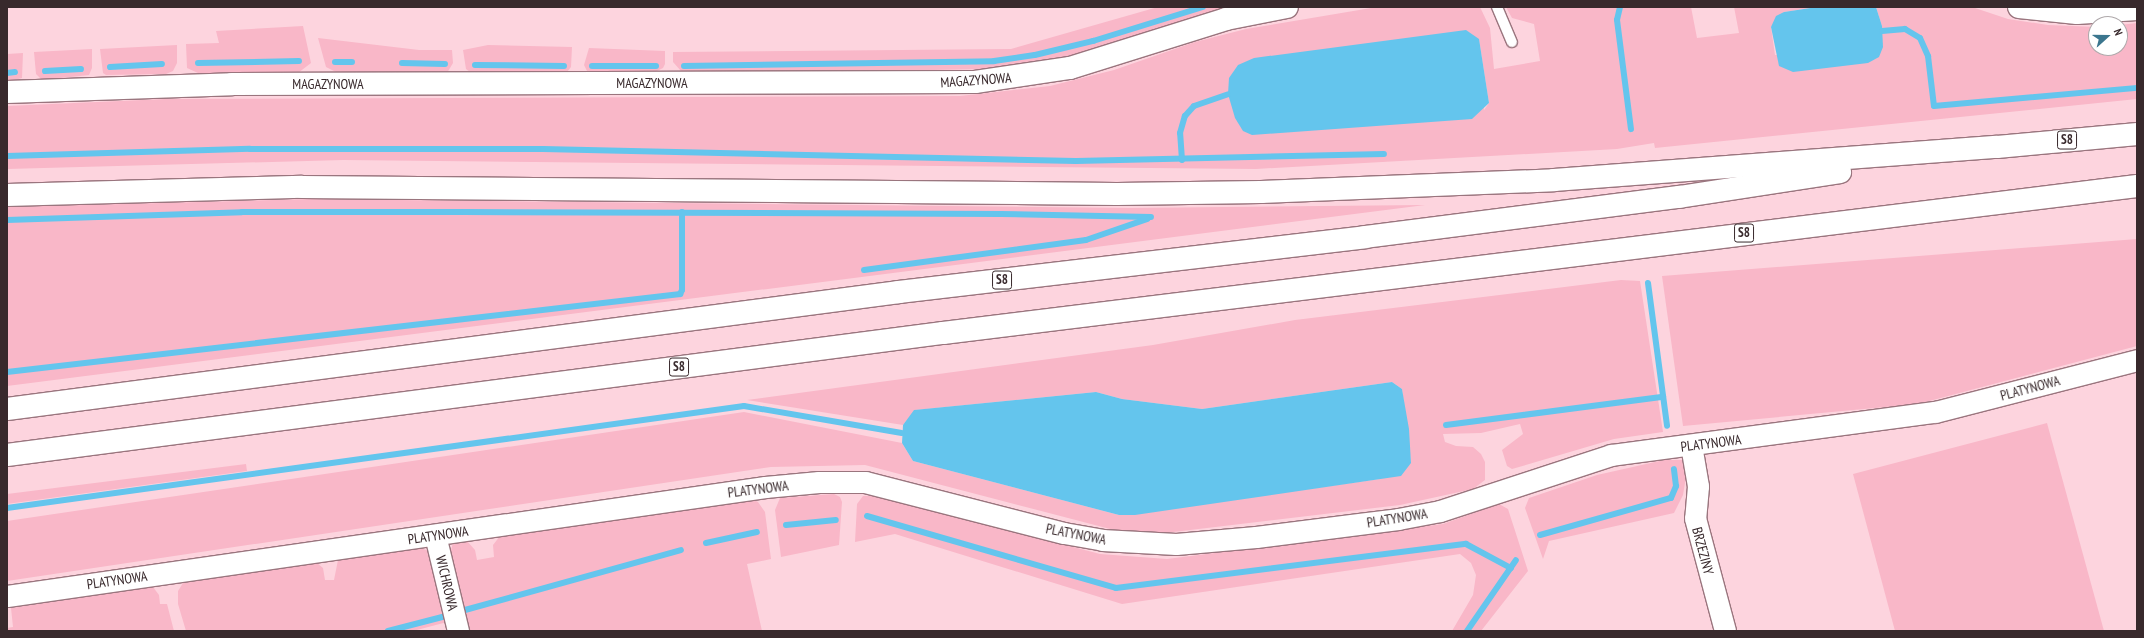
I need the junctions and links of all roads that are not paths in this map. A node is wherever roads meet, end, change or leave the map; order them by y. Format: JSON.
{"nodes":[{"id":1,"x":1287,"y":7,"type":"edge"},
{"id":2,"x":1497,"y":7,"type":"edge"},
{"id":3,"x":2019,"y":7,"type":"edge"},
{"id":4,"x":2137,"y":9,"type":"edge"},
{"id":5,"x":1512,"y":42,"type":"dead end"},
{"id":6,"x":7,"y":92,"type":"edge"},
{"id":7,"x":2137,"y":134,"type":"edge"},
{"id":8,"x":1997,"y":147,"type":"junction"},
{"id":9,"x":2137,"y":186,"type":"edge"},
{"id":10,"x":7,"y":195,"type":"edge"},
{"id":11,"x":2137,"y":360,"type":"edge"},
{"id":12,"x":7,"y":409,"type":"edge"},
{"id":13,"x":1691,"y":445,"type":"junction"},
{"id":14,"x":7,"y":455,"type":"edge"},
{"id":15,"x":435,"y":535,"type":"junction"},
{"id":16,"x":7,"y":596,"type":"edge"},
{"id":17,"x":458,"y":631,"type":"edge"},
{"id":18,"x":1725,"y":631,"type":"edge"}],
"edges":[{"from":1,"to":6,"type":"main road","name":"MAGAZYNOWA"},
{"from":2,"to":5,"type":"lane"},
{"from":3,"to":4,"type":"main road"},
{"from":7,"to":8,"type":"main road","number":"S8"},
{"from":8,"to":10,"type":"main road"},
{"from":8,"to":12,"type":"main road","number":"S8"},
{"from":9,"to":14,"type":"main road","number":"S8"},
{"from":11,"to":13,"type":"street","name":"PLATYNOWA"},
{"from":13,"to":15,"type":"street","name":"PLATYNOWA"},
{"from":13,"to":18,"type":"street","name":"BRZEZINY"},
{"from":15,"to":16,"type":"street","name":"PLATYNOWA"},
{"from":15,"to":17,"type":"street","name":"WICHROWA"}]}
